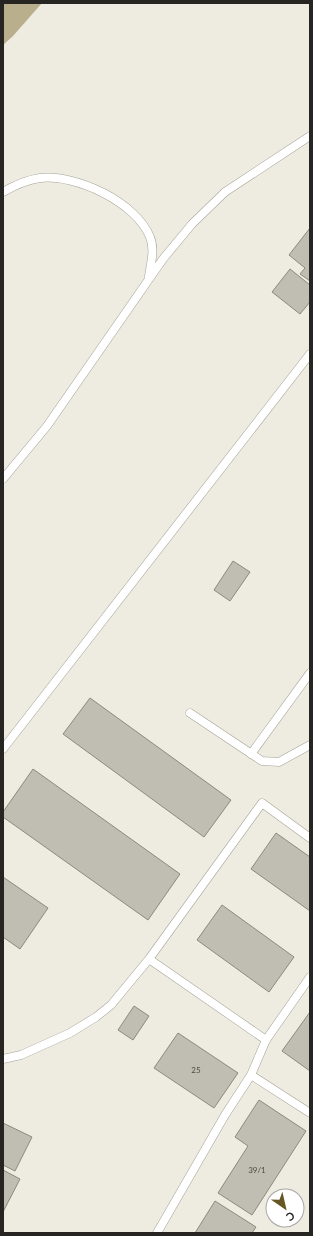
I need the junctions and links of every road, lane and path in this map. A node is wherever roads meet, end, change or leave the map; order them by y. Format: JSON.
{"nodes":[{"id":1,"x":310,"y":136,"type":"edge"},
{"id":2,"x":3,"y":192,"type":"edge"},
{"id":3,"x":149,"y":279,"type":"junction"},
{"id":4,"x":310,"y":354,"type":"edge"},
{"id":5,"x":3,"y":479,"type":"edge"},
{"id":6,"x":310,"y":673,"type":"edge"},
{"id":7,"x":190,"y":713,"type":"dead end"},
{"id":8,"x":310,"y":744,"type":"edge"},
{"id":9,"x":3,"y":749,"type":"edge"},
{"id":10,"x":251,"y":754,"type":"junction"},
{"id":11,"x":310,"y":838,"type":"edge"},
{"id":12,"x":149,"y":959,"type":"junction"},
{"id":13,"x":310,"y":977,"type":"edge"},
{"id":14,"x":266,"y":1040,"type":"junction"},
{"id":15,"x":3,"y":1059,"type":"edge"},
{"id":16,"x":251,"y":1075,"type":"junction"},
{"id":17,"x":310,"y":1113,"type":"edge"},
{"id":18,"x":157,"y":1233,"type":"edge"}],
"edges":[{"from":1,"to":3,"type":"lane"},
{"from":2,"to":3,"type":"lane"},
{"from":3,"to":5,"type":"lane"},
{"from":4,"to":9,"type":"lane"},
{"from":6,"to":10,"type":"lane"},
{"from":7,"to":10,"type":"lane"},
{"from":8,"to":10,"type":"lane"},
{"from":11,"to":12,"type":"lane"},
{"from":12,"to":14,"type":"lane"},
{"from":12,"to":15,"type":"lane"},
{"from":13,"to":14,"type":"lane"},
{"from":14,"to":16,"type":"lane"},
{"from":16,"to":17,"type":"lane"},
{"from":16,"to":18,"type":"lane"}]}
